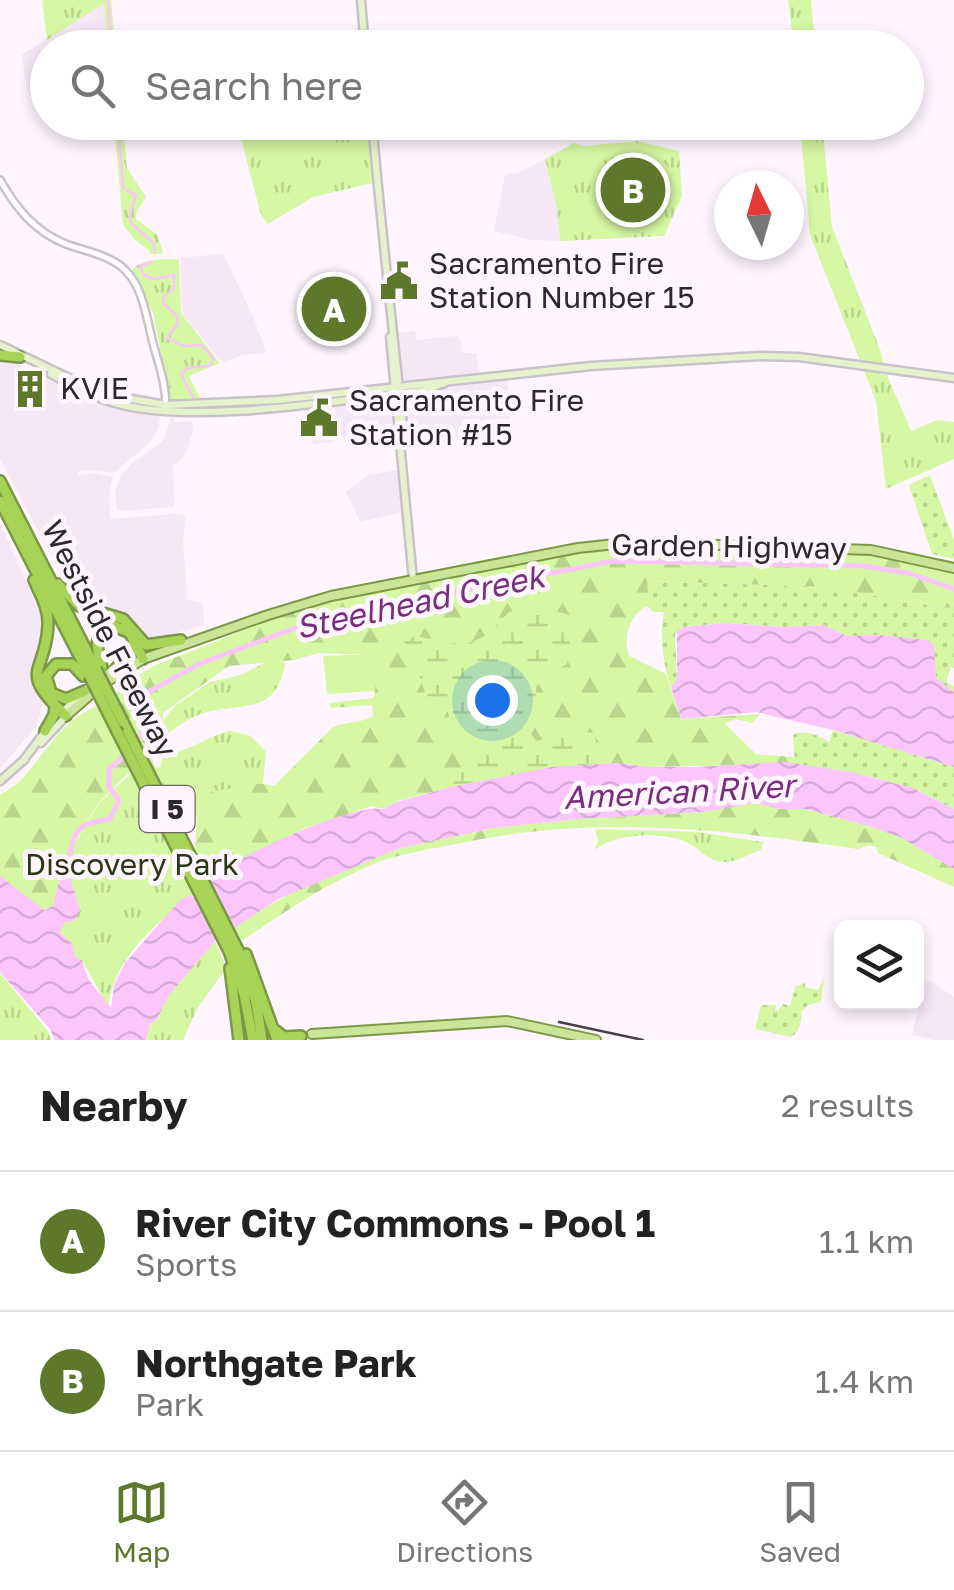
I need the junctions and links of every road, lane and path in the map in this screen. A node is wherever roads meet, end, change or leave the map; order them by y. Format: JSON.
{"nodes":[{"id":1,"x":361,"y":0,"type":"edge"},
{"id":2,"x":364,"y":30,"type":"edge"},
{"id":3,"x":374,"y":140,"type":"edge"},
{"id":4,"x":0,"y":180,"type":"edge"},
{"id":5,"x":390,"y":333,"type":"junction"},
{"id":6,"x":0,"y":349,"type":"edge"},
{"id":7,"x":20,"y":357,"type":"joint"},
{"id":8,"x":954,"y":378,"type":"edge"},
{"id":9,"x":397,"y":390,"type":"junction"},
{"id":10,"x":166,"y":408,"type":"junction"},
{"id":11,"x":0,"y":481,"type":"edge"},
{"id":12,"x":0,"y":501,"type":"edge"},
{"id":13,"x":27,"y":554,"type":"junction"},
{"id":14,"x":954,"y":566,"type":"edge"},
{"id":15,"x":45,"y":569,"type":"junction"},
{"id":16,"x":414,"y":580,"type":"junction"},
{"id":17,"x":226,"y":629,"type":"junction"},
{"id":18,"x":135,"y":637,"type":"junction"},
{"id":19,"x":181,"y":640,"type":"junction"},
{"id":20,"x":144,"y":656,"type":"junction"},
{"id":21,"x":116,"y":668,"type":"junction"},
{"id":22,"x":93,"y":672,"type":"junction"},
{"id":23,"x":49,"y":690,"type":"junction"},
{"id":24,"x":85,"y":691,"type":"junction"},
{"id":25,"x":54,"y":704,"type":"junction"},
{"id":26,"x":65,"y":713,"type":"junction"},
{"id":27,"x":120,"y":727,"type":"junction"},
{"id":28,"x":45,"y":731,"type":"junction"},
{"id":29,"x":23,"y":762,"type":"junction"},
{"id":30,"x":0,"y":781,"type":"edge"},
{"id":31,"x":238,"y":961,"type":"junction"},
{"id":32,"x":274,"y":1028,"type":"junction"},
{"id":33,"x":307,"y":1035,"type":"junction"},
{"id":34,"x":259,"y":1039,"type":"edge"},
{"id":35,"x":239,"y":1040,"type":"edge"},
{"id":36,"x":277,"y":1040,"type":"edge"},
{"id":37,"x":290,"y":1040,"type":"edge"},
{"id":38,"x":596,"y":1040,"type":"edge"}],
"edges":[{"from":1,"to":2,"type":"main road"},
{"from":3,"to":5,"type":"main road"},
{"from":4,"to":10,"type":"street"},
{"from":5,"to":9,"type":"main road"},
{"from":5,"to":9,"type":"main road"},
{"from":6,"to":7,"type":"highway"},
{"from":6,"to":10,"type":"main road"},
{"from":7,"to":10,"type":"main road"},
{"from":8,"to":9,"type":"main road"},
{"from":9,"to":10,"type":"main road"},
{"from":9,"to":16,"type":"main road"},
{"from":11,"to":15,"type":"highway","name":"Westside Freeway","number":"I 5"},
{"from":12,"to":13,"type":"highway","name":"Westside Freeway","number":"I 5"},
{"from":13,"to":22,"type":"highway","name":"Westside Freeway","number":"I 5"},
{"from":13,"to":25,"type":"highway"},
{"from":14,"to":16,"type":"main road","name":"Garden Highway"},
{"from":15,"to":18,"type":"highway"},
{"from":15,"to":22,"type":"highway","name":"Westside Freeway","number":"I 5"},
{"from":16,"to":17,"type":"main road","name":"Garden Highway"},
{"from":17,"to":19,"type":"main road","name":"Garden Highway"},
{"from":17,"to":20,"type":"main road","name":"Garden Highway"},
{"from":18,"to":19,"type":"highway"},
{"from":18,"to":20,"type":"highway"},
{"from":18,"to":21,"type":"highway"},
{"from":18,"to":22,"type":"highway"},
{"from":19,"to":20,"type":"main road","name":"Garden Highway"},
{"from":20,"to":21,"type":"main road","name":"Garden Highway"},
{"from":20,"to":26,"type":"main road","name":"Garden Highway"},
{"from":21,"to":24,"type":"main road","name":"Garden Highway"},
{"from":22,"to":23,"type":"highway"},
{"from":22,"to":27,"type":"highway","name":"Westside Freeway","number":"I 5","bridge":true},
{"from":22,"to":27,"type":"highway","bridge":true},
{"from":23,"to":24,"type":"highway"},
{"from":23,"to":26,"type":"highway"},
{"from":24,"to":26,"type":"main road","name":"Garden Highway"},
{"from":25,"to":26,"type":"highway"},
{"from":25,"to":28,"type":"highway"},
{"from":26,"to":28,"type":"main road","name":"Garden Highway"},
{"from":26,"to":29,"type":"main road","name":"Garden Highway"},
{"from":27,"to":31,"type":"highway","name":"Westside Freeway","number":"I 5"},
{"from":27,"to":31,"type":"highway","name":"Westside Freeway","number":"I 5"},
{"from":28,"to":29,"type":"main road","name":"Garden Highway"},
{"from":29,"to":30,"type":"main road","name":"Garden Highway"},
{"from":31,"to":32,"type":"highway"},
{"from":31,"to":34,"type":"highway","name":"Westside Freeway","number":"I 5"},
{"from":31,"to":35,"type":"highway"},
{"from":32,"to":33,"type":"highway"},
{"from":32,"to":36,"type":"highway"},
{"from":33,"to":37,"type":"main road"},
{"from":33,"to":38,"type":"main road"}]}
